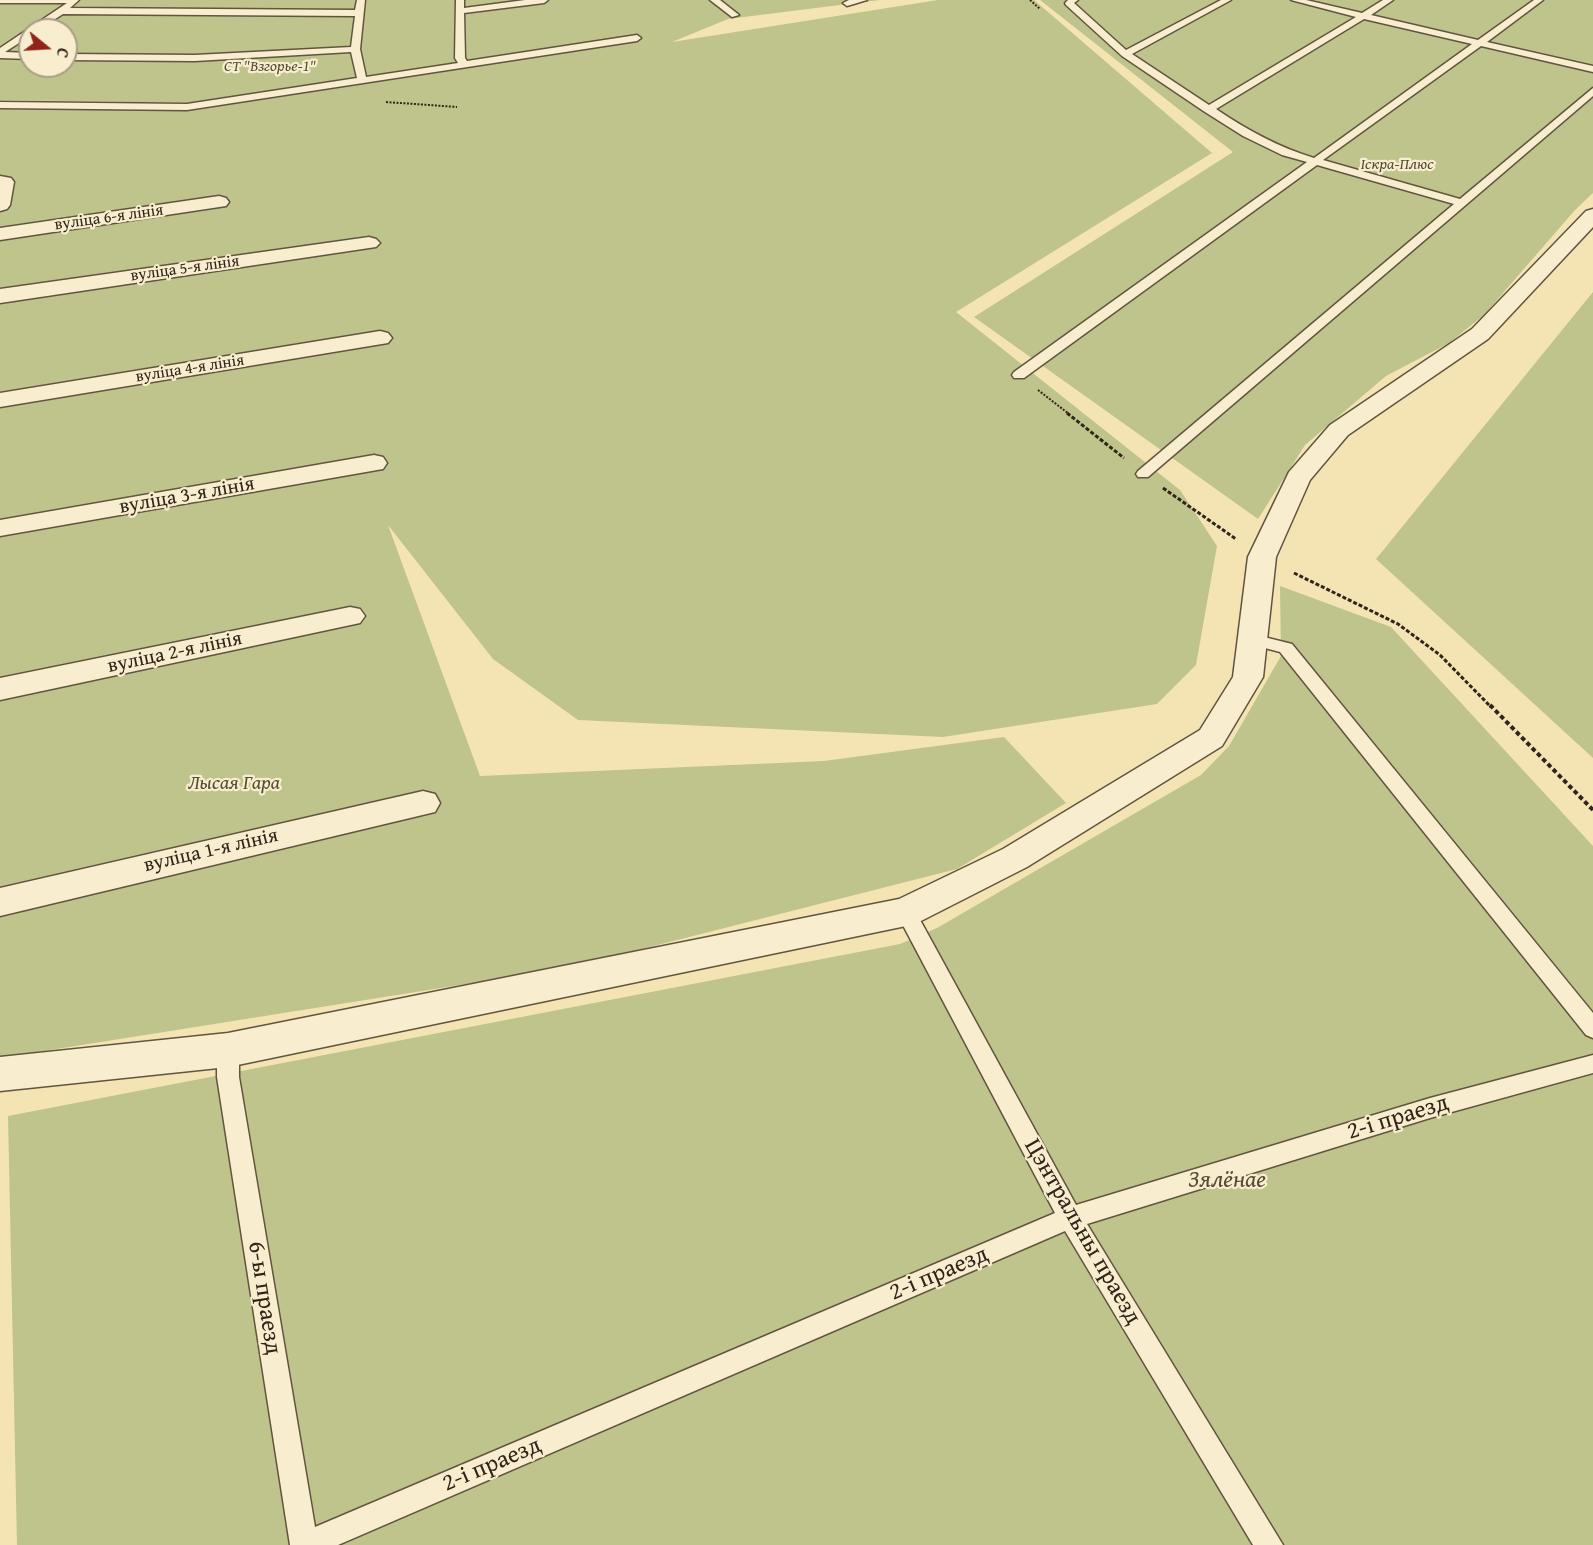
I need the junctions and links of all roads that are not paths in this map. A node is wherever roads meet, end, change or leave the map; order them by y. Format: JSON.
{"nodes":[{"id":1,"x":0,"y":0,"type":"edge"},
{"id":2,"x":361,"y":0,"type":"edge"},
{"id":3,"x":460,"y":0,"type":"edge"},
{"id":4,"x":544,"y":0,"type":"edge"},
{"id":5,"x":714,"y":0,"type":"edge"},
{"id":6,"x":863,"y":0,"type":"edge"},
{"id":7,"x":1227,"y":0,"type":"edge"},
{"id":8,"x":1295,"y":0,"type":"edge"},
{"id":9,"x":1389,"y":0,"type":"edge"},
{"id":10,"x":1539,"y":0,"type":"edge"},
{"id":11,"x":76,"y":1,"type":"edge"},
{"id":12,"x":1071,"y":1,"type":"edge"},
{"id":13,"x":847,"y":3,"type":"dead end"},
{"id":14,"x":62,"y":11,"type":"junction"},
{"id":15,"x":460,"y":11,"type":"junction"},
{"id":16,"x":359,"y":13,"type":"junction"},
{"id":17,"x":735,"y":15,"type":"dead end"},
{"id":18,"x":1364,"y":16,"type":"junction"},
{"id":19,"x":51,"y":18,"type":"edge"},
{"id":20,"x":637,"y":39,"type":"dead end"},
{"id":21,"x":18,"y":40,"type":"edge"},
{"id":22,"x":1480,"y":43,"type":"junction"},
{"id":23,"x":356,"y":50,"type":"junction"},
{"id":24,"x":1,"y":51,"type":"edge"},
{"id":25,"x":18,"y":54,"type":"edge"},
{"id":26,"x":1125,"y":54,"type":"junction"},
{"id":27,"x":78,"y":57,"type":"edge"},
{"id":28,"x":465,"y":66,"type":"junction"},
{"id":29,"x":1593,"y":69,"type":"edge"},
{"id":30,"x":362,"y":80,"type":"junction"},
{"id":31,"x":1593,"y":91,"type":"edge"},
{"id":32,"x":0,"y":105,"type":"edge"},
{"id":33,"x":1208,"y":110,"type":"junction"},
{"id":34,"x":1313,"y":161,"type":"junction"},
{"id":35,"x":2,"y":182,"type":"edge"},
{"id":36,"x":219,"y":202,"type":"dead end"},
{"id":37,"x":1462,"y":203,"type":"junction"},
{"id":38,"x":0,"y":205,"type":"edge"},
{"id":39,"x":1593,"y":215,"type":"edge"},
{"id":40,"x":0,"y":234,"type":"edge"},
{"id":41,"x":369,"y":243,"type":"dead end"},
{"id":42,"x":0,"y":296,"type":"edge"},
{"id":43,"x":380,"y":338,"type":"dead end"},
{"id":44,"x":1020,"y":375,"type":"dead end"},
{"id":45,"x":0,"y":400,"type":"edge"},
{"id":46,"x":374,"y":463,"type":"dead end"},
{"id":47,"x":1143,"y":474,"type":"dead end"},
{"id":48,"x":0,"y":528,"type":"edge"},
{"id":49,"x":350,"y":616,"type":"dead end"},
{"id":50,"x":1252,"y":639,"type":"junction"},
{"id":51,"x":0,"y":689,"type":"edge"},
{"id":52,"x":423,"y":803,"type":"dead end"},
{"id":53,"x":0,"y":902,"type":"edge"},
{"id":54,"x":906,"y":912,"type":"junction"},
{"id":55,"x":1593,"y":1029,"type":"edge"},
{"id":56,"x":228,"y":1050,"type":"junction"},
{"id":57,"x":1593,"y":1064,"type":"edge"},
{"id":58,"x":0,"y":1074,"type":"edge"},
{"id":59,"x":1070,"y":1218,"type":"junction"},
{"id":60,"x":305,"y":1545,"type":"edge"},
{"id":61,"x":1269,"y":1545,"type":"edge"}],
"edges":[{"from":1,"to":11,"type":"lane"},
{"from":2,"to":16,"type":"lane"},
{"from":3,"to":15,"type":"lane"},
{"from":4,"to":15,"type":"lane"},
{"from":5,"to":17,"type":"lane"},
{"from":6,"to":13,"type":"lane"},
{"from":7,"to":26,"type":"lane"},
{"from":8,"to":18,"type":"lane"},
{"from":9,"to":18,"type":"lane"},
{"from":10,"to":22,"type":"lane"},
{"from":11,"to":14,"type":"lane"},
{"from":12,"to":26,"type":"lane"},
{"from":14,"to":16,"type":"lane"},
{"from":14,"to":19,"type":"lane"},
{"from":15,"to":28,"type":"lane"},
{"from":16,"to":23,"type":"lane"},
{"from":18,"to":22,"type":"lane"},
{"from":18,"to":33,"type":"lane"},
{"from":20,"to":28,"type":"lane"},
{"from":21,"to":24,"type":"lane"},
{"from":22,"to":29,"type":"lane"},
{"from":22,"to":34,"type":"lane"},
{"from":23,"to":27,"type":"lane"},
{"from":23,"to":30,"type":"lane"},
{"from":24,"to":25,"type":"lane"},
{"from":26,"to":33,"type":"lane"},
{"from":28,"to":30,"type":"lane"},
{"from":30,"to":32,"type":"lane"},
{"from":31,"to":37,"type":"lane"},
{"from":33,"to":34,"type":"lane"},
{"from":34,"to":37,"type":"lane"},
{"from":34,"to":44,"type":"lane"},
{"from":35,"to":38,"type":"street"},
{"from":36,"to":40,"type":"street","name":"вуліца 6-я лінія"},
{"from":37,"to":47,"type":"lane"},
{"from":39,"to":50,"type":"street"},
{"from":41,"to":42,"type":"street","name":"вуліца 5-я лінія"},
{"from":43,"to":45,"type":"street","name":"вуліца 4-я лінія"},
{"from":46,"to":48,"type":"street","name":"вуліца 3-я лінія"},
{"from":49,"to":51,"type":"street","name":"вуліца 2-я лінія"},
{"from":50,"to":54,"type":"street"},
{"from":50,"to":55,"type":"lane"},
{"from":52,"to":53,"type":"street","name":"вуліца 1-я лінія"},
{"from":54,"to":56,"type":"street"},
{"from":54,"to":59,"type":"lane","name":"Цэнтральны праезд"},
{"from":56,"to":58,"type":"street"},
{"from":56,"to":60,"type":"lane","name":"6-ы праезд"},
{"from":57,"to":59,"type":"lane","name":"2-і праезд"},
{"from":59,"to":60,"type":"lane","name":"2-і праезд"},
{"from":59,"to":61,"type":"lane","name":"Цэнтральны праезд"}]}
